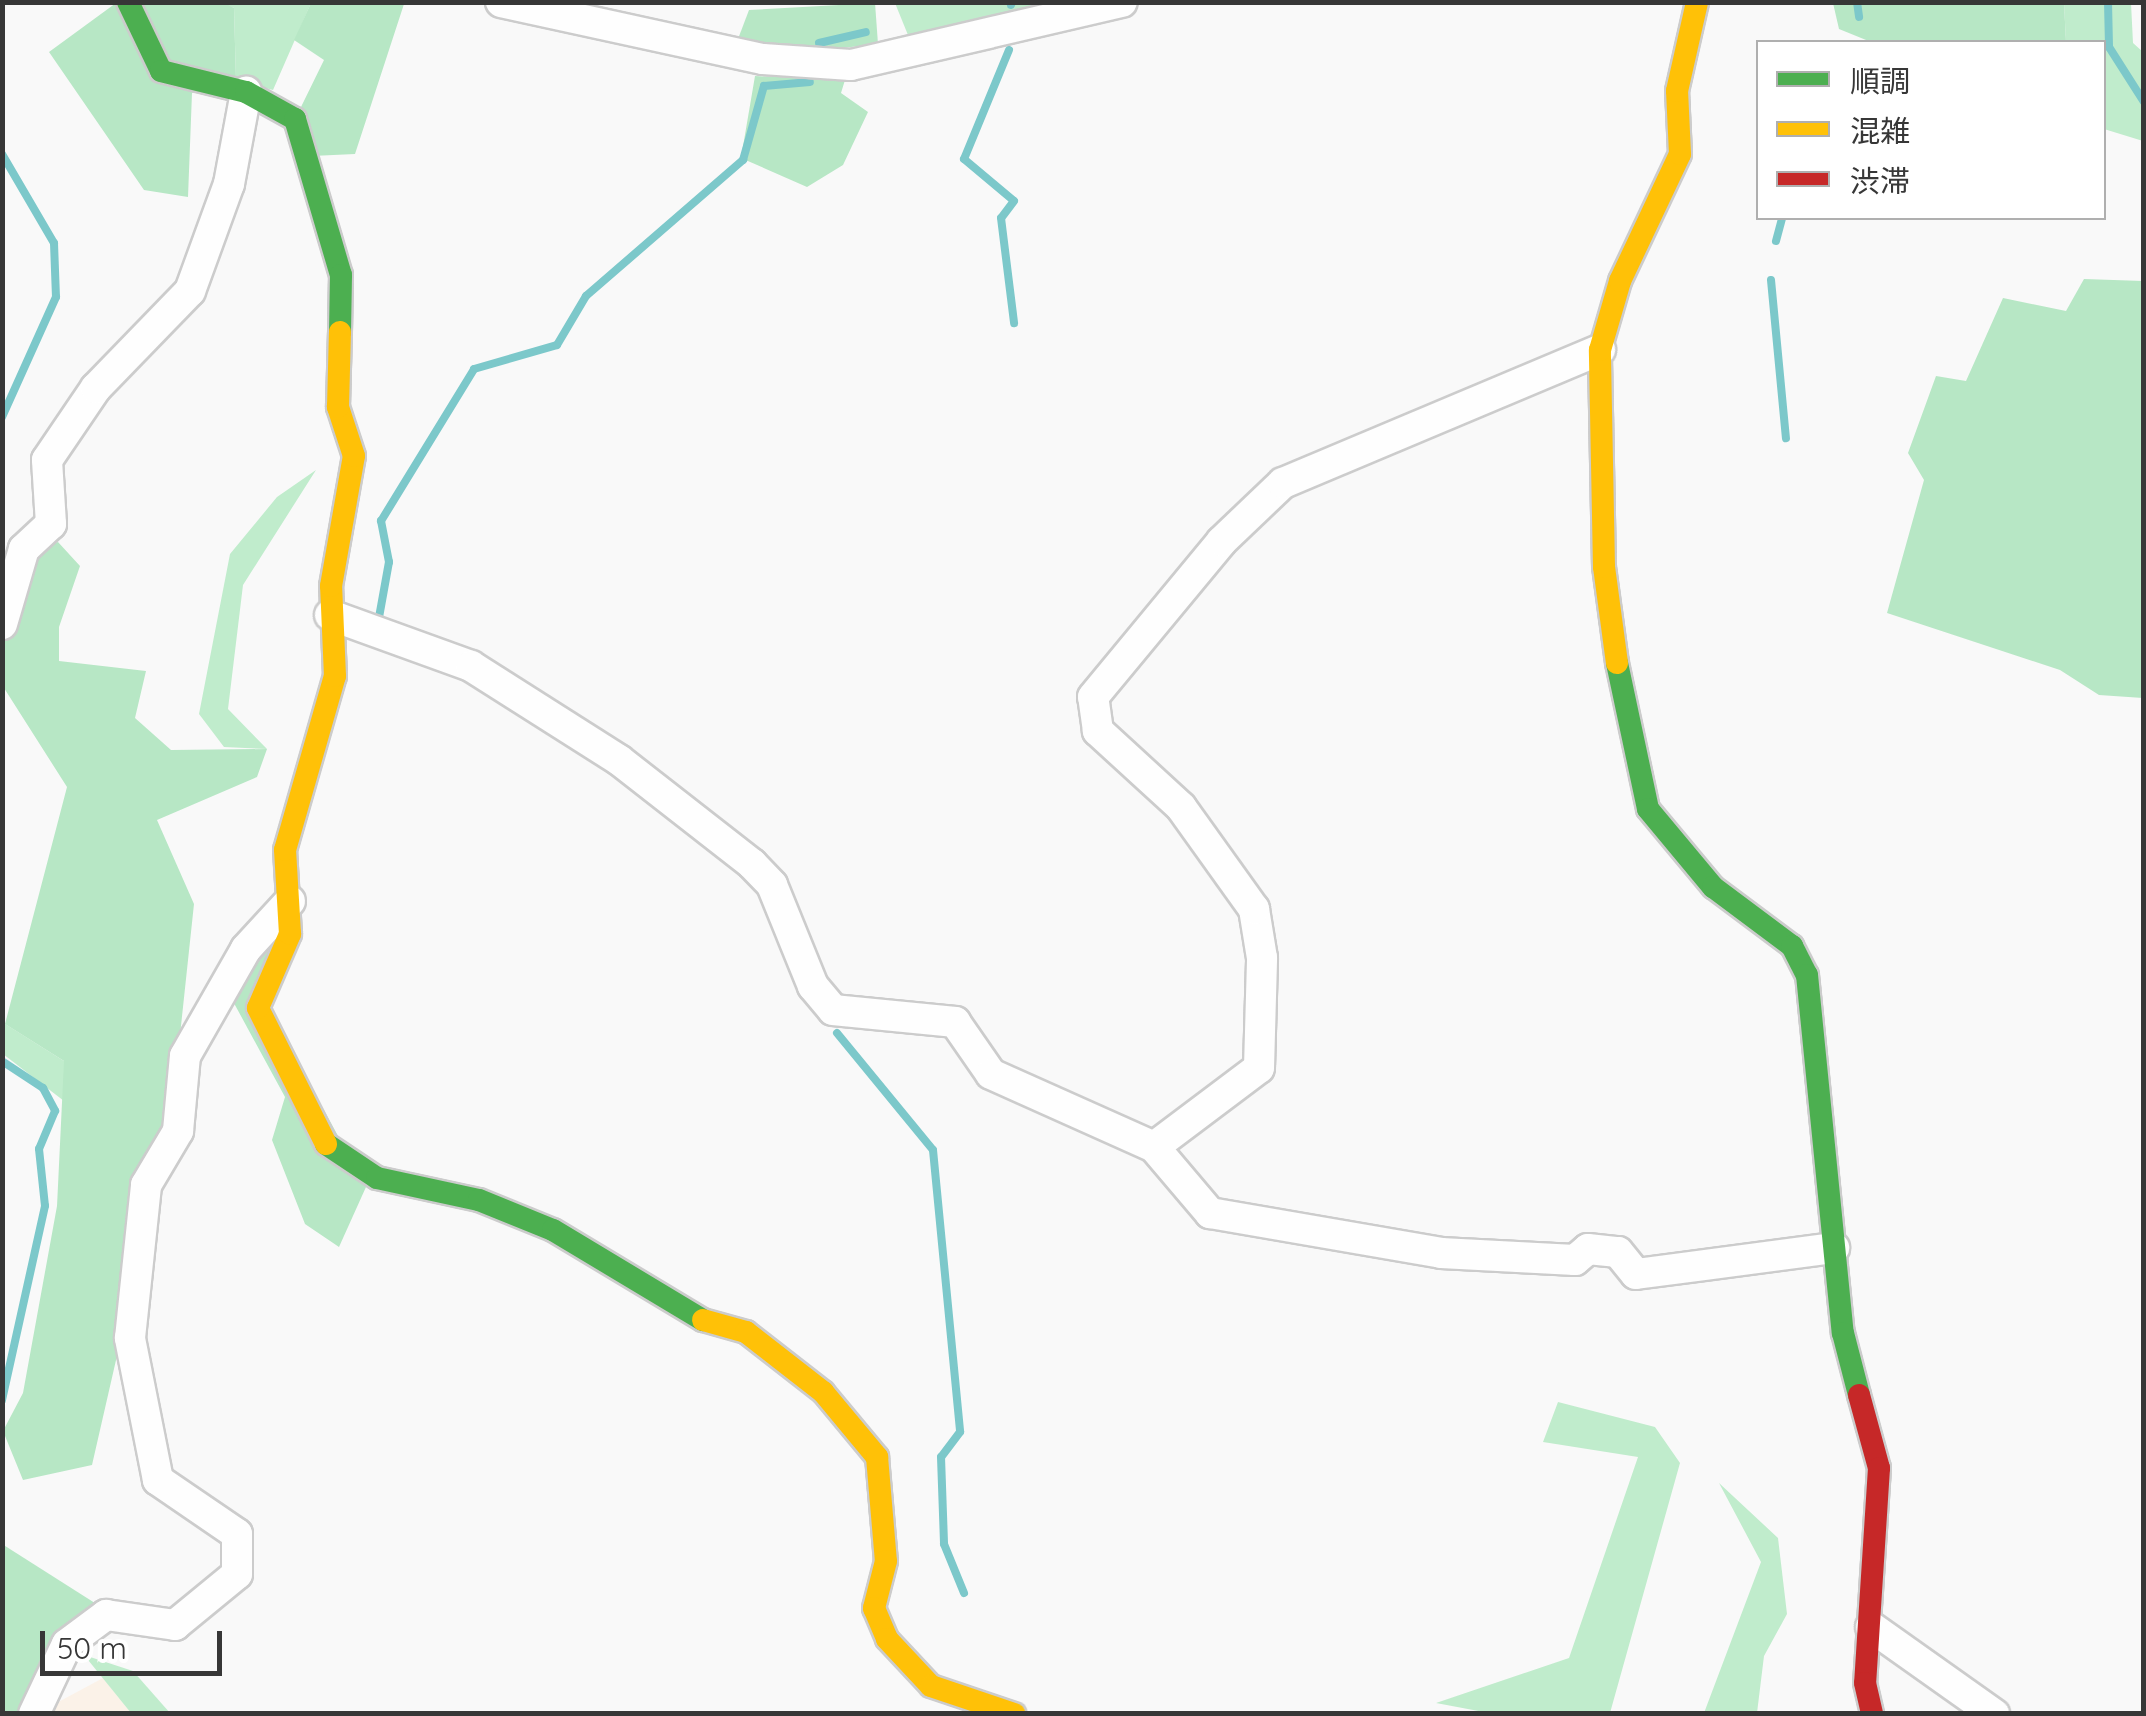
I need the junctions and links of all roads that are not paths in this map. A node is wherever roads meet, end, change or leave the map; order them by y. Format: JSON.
{"nodes":[{"id":1,"x":128,"y":2,"type":"edge"},
{"id":2,"x":501,"y":2,"type":"edge"},
{"id":3,"x":1122,"y":2,"type":"edge"},
{"id":4,"x":1697,"y":2,"type":"edge"},
{"id":5,"x":246,"y":92,"type":"junction"},
{"id":6,"x":1600,"y":350,"type":"junction"},
{"id":7,"x":330,"y":615,"type":"junction"},
{"id":8,"x":2,"y":624,"type":"edge"},
{"id":9,"x":290,"y":901,"type":"junction"},
{"id":10,"x":1154,"y":1147,"type":"junction"},
{"id":11,"x":1834,"y":1248,"type":"junction"},
{"id":12,"x":1871,"y":1627,"type":"junction"},
{"id":13,"x":34,"y":1714,"type":"edge"},
{"id":14,"x":1014,"y":1714,"type":"edge"},
{"id":15,"x":1872,"y":1714,"type":"edge"},
{"id":16,"x":1994,"y":1714,"type":"edge"}],
"edges":[{"from":1,"to":5,"type":"street"},
{"from":2,"to":3,"type":"street"},
{"from":4,"to":6,"type":"street"},
{"from":5,"to":7,"type":"street"},
{"from":5,"to":8,"type":"street"},
{"from":6,"to":10,"type":"street"},
{"from":6,"to":11,"type":"street"},
{"from":7,"to":9,"type":"street"},
{"from":7,"to":10,"type":"street"},
{"from":9,"to":13,"type":"street"},
{"from":9,"to":14,"type":"street"},
{"from":10,"to":11,"type":"street"},
{"from":11,"to":12,"type":"street"},
{"from":12,"to":15,"type":"street"},
{"from":12,"to":16,"type":"street"}]}
